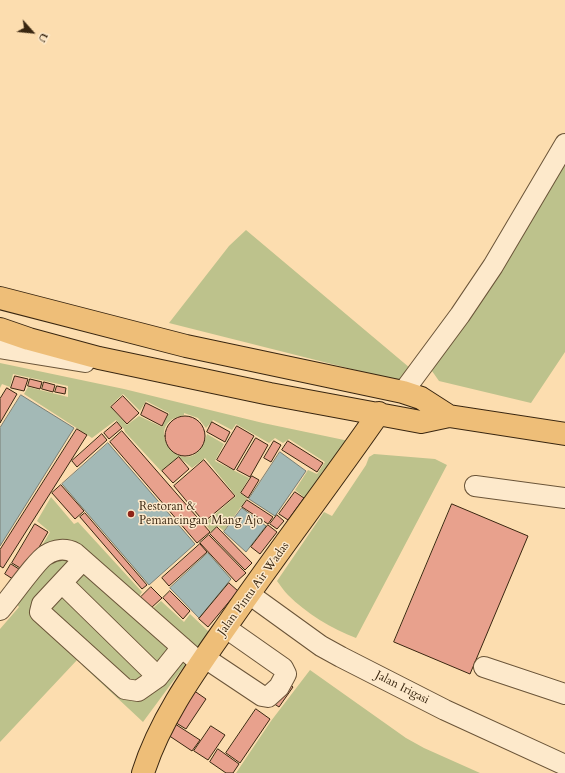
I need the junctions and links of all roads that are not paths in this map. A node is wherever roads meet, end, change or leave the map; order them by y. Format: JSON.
{"nodes":[{"id":1,"x":565,"y":144,"type":"edge"},
{"id":2,"x":0,"y":287,"type":"edge"},
{"id":3,"x":0,"y":298,"type":"edge"},
{"id":4,"x":76,"y":318,"type":"junction"},
{"id":5,"x":0,"y":329,"type":"edge"},
{"id":6,"x":0,"y":348,"type":"edge"},
{"id":7,"x":142,"y":368,"type":"junction"},
{"id":8,"x":403,"y":392,"type":"junction"},
{"id":9,"x":380,"y":413,"type":"junction"},
{"id":10,"x":449,"y":416,"type":"junction"},
{"id":11,"x":563,"y":431,"type":"edge"},
{"id":12,"x":475,"y":486,"type":"dead end"},
{"id":13,"x":565,"y":498,"type":"edge"},
{"id":14,"x":83,"y":560,"type":"junction"},
{"id":15,"x":62,"y":583,"type":"junction"},
{"id":16,"x":249,"y":594,"type":"junction"},
{"id":17,"x":0,"y":610,"type":"edge"},
{"id":18,"x":226,"y":628,"type":"junction"},
{"id":19,"x":182,"y":647,"type":"junction"},
{"id":20,"x":203,"y":661,"type":"junction"},
{"id":21,"x":484,"y":667,"type":"dead end"},
{"id":22,"x":158,"y":677,"type":"junction"},
{"id":23,"x":565,"y":694,"type":"edge"},
{"id":24,"x":565,"y":765,"type":"edge"},
{"id":25,"x":143,"y":773,"type":"edge"}],
"edges":[{"from":1,"to":8,"type":"street"},
{"from":2,"to":4,"type":"street"},
{"from":3,"to":4,"type":"main road"},
{"from":4,"to":8,"type":"main road"},
{"from":5,"to":7,"type":"main road"},
{"from":6,"to":7,"type":"street"},
{"from":7,"to":9,"type":"main road"},
{"from":8,"to":10,"type":"main road"},
{"from":9,"to":10,"type":"main road"},
{"from":9,"to":16,"type":"main road","name":"Jalan Pintu Air Wadas"},
{"from":10,"to":11,"type":"main road"},
{"from":12,"to":13,"type":"street"},
{"from":14,"to":15,"type":"street"},
{"from":14,"to":17,"type":"street"},
{"from":14,"to":19,"type":"street"},
{"from":15,"to":22,"type":"street"},
{"from":15,"to":22,"type":"street"},
{"from":16,"to":18,"type":"main road","name":"Jalan Pintu Air Wadas"},
{"from":16,"to":24,"type":"street","name":"Jalan Irigasi"},
{"from":18,"to":20,"type":"main road","name":"Jalan Pintu Air Wadas"},
{"from":18,"to":20,"type":"street"},
{"from":19,"to":20,"type":"street"},
{"from":19,"to":22,"type":"street"},
{"from":20,"to":25,"type":"main road","name":"Jalan Pintu Air Wadas"},
{"from":21,"to":23,"type":"street"}]}
